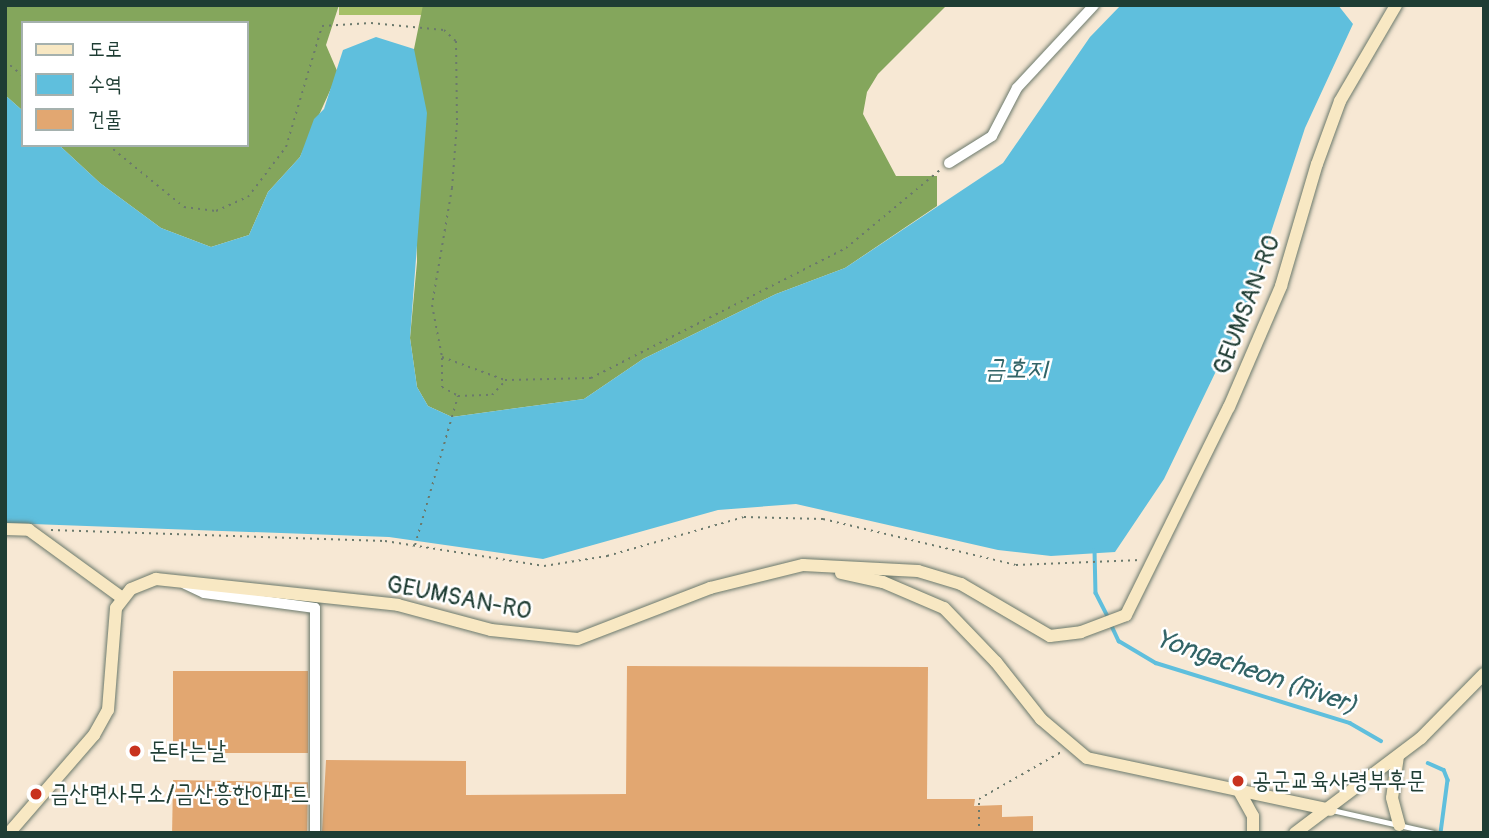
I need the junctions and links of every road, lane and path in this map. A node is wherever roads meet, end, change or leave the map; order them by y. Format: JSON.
{"nodes":[{"id":1,"x":1094,"y":5,"type":"edge"},
{"id":2,"x":1396,"y":5,"type":"edge"},
{"id":3,"x":5,"y":61,"type":"edge"},
{"id":4,"x":21,"y":74,"type":"edge"},
{"id":5,"x":110,"y":147,"type":"edge"},
{"id":6,"x":949,"y":163,"type":"joint"},
{"id":7,"x":442,"y":357,"type":"junction"},
{"id":8,"x":505,"y":380,"type":"junction"},
{"id":9,"x":458,"y":396,"type":"junction"},
{"id":10,"x":5,"y":528,"type":"edge"},
{"id":11,"x":29,"y":530,"type":"junction"},
{"id":12,"x":415,"y":546,"type":"junction"},
{"id":13,"x":1154,"y":559,"type":"junction"},
{"id":14,"x":803,"y":565,"type":"junction"},
{"id":15,"x":181,"y":582,"type":"junction"},
{"id":16,"x":121,"y":597,"type":"junction"},
{"id":17,"x":1484,"y":674,"type":"edge"},
{"id":18,"x":1072,"y":746,"type":"junction"},
{"id":19,"x":1398,"y":756,"type":"junction"},
{"id":20,"x":1238,"y":789,"type":"junction"},
{"id":21,"x":1331,"y":810,"type":"junction"},
{"id":22,"x":1402,"y":826,"type":"junction"},
{"id":23,"x":9,"y":833,"type":"edge"},
{"id":24,"x":315,"y":833,"type":"edge"},
{"id":25,"x":979,"y":833,"type":"edge"},
{"id":26,"x":1252,"y":833,"type":"edge"},
{"id":27,"x":1295,"y":833,"type":"edge"},
{"id":28,"x":1434,"y":833,"type":"edge"}],
"edges":[{"from":1,"to":6,"type":"street"},
{"from":2,"to":13,"type":"street","name":"GEUMSAN-RO"},
{"from":3,"to":4,"type":"path"},
{"from":5,"to":7,"type":"path"},
{"from":6,"to":8,"type":"path"},
{"from":7,"to":8,"type":"path"},
{"from":7,"to":9,"type":"path"},
{"from":8,"to":9,"type":"path"},
{"from":9,"to":12,"type":"path"},
{"from":10,"to":11,"type":"street"},
{"from":11,"to":12,"type":"path"},
{"from":11,"to":16,"type":"street"},
{"from":12,"to":13,"type":"path"},
{"from":13,"to":14,"type":"street","name":"GEUMSAN-RO"},
{"from":14,"to":15,"type":"street","name":"GEUMSAN-RO"},
{"from":14,"to":18,"type":"street"},
{"from":15,"to":16,"type":"street","name":"GEUMSAN-RO"},
{"from":15,"to":24,"type":"street"},
{"from":16,"to":23,"type":"street"},
{"from":17,"to":19,"type":"street"},
{"from":18,"to":20,"type":"street"},
{"from":18,"to":25,"type":"path"},
{"from":19,"to":21,"type":"street"},
{"from":19,"to":22,"type":"street"},
{"from":20,"to":21,"type":"street"},
{"from":20,"to":26,"type":"street"},
{"from":21,"to":22,"type":"lane"},
{"from":21,"to":27,"type":"street"},
{"from":22,"to":28,"type":"lane"}]}
